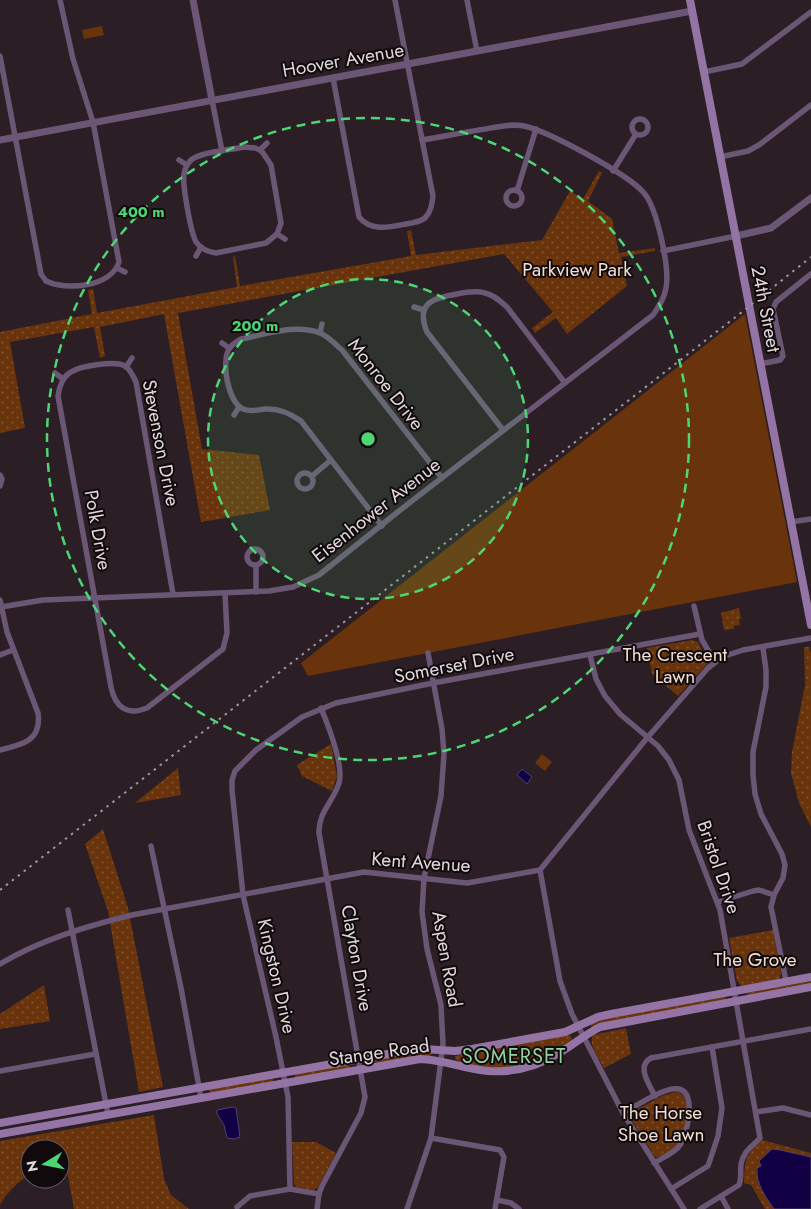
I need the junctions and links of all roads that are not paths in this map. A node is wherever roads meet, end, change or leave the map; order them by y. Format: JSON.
{"nodes":[{"id":1,"x":60,"y":0,"type":"edge"},
{"id":2,"x":193,"y":0,"type":"edge"},
{"id":3,"x":395,"y":0,"type":"edge"},
{"id":4,"x":468,"y":0,"type":"edge"},
{"id":5,"x":690,"y":0,"type":"edge"},
{"id":6,"x":692,"y":11,"type":"junction"},
{"id":7,"x":811,"y":12,"type":"edge"},
{"id":8,"x":477,"y":51,"type":"junction"},
{"id":9,"x":0,"y":56,"type":"edge"},
{"id":10,"x":408,"y":65,"type":"junction"},
{"id":11,"x":704,"y":72,"type":"junction"},
{"id":12,"x":333,"y":78,"type":"junction"},
{"id":13,"x":212,"y":100,"type":"junction"},
{"id":14,"x":811,"y":105,"type":"edge"},
{"id":15,"x":93,"y":122,"type":"junction"},
{"id":16,"x":536,"y":129,"type":"junction"},
{"id":17,"x":636,"y":134,"type":"dead end"},
{"id":18,"x":16,"y":136,"type":"junction"},
{"id":19,"x":0,"y":140,"type":"edge"},
{"id":20,"x":422,"y":140,"type":"junction"},
{"id":21,"x":267,"y":142,"type":"dead end"},
{"id":22,"x":260,"y":150,"type":"junction"},
{"id":23,"x":222,"y":151,"type":"junction"},
{"id":24,"x":720,"y":157,"type":"junction"},
{"id":25,"x":179,"y":160,"type":"dead end"},
{"id":26,"x":187,"y":165,"type":"junction"},
{"id":27,"x":613,"y":171,"type":"junction"},
{"id":28,"x":517,"y":190,"type":"dead end"},
{"id":29,"x":811,"y":198,"type":"edge"},
{"id":30,"x":429,"y":212,"type":"junction"},
{"id":31,"x":436,"y":214,"type":"dead end"},
{"id":32,"x":363,"y":221,"type":"junction"},
{"id":33,"x":358,"y":227,"type":"dead end"},
{"id":34,"x":277,"y":234,"type":"junction"},
{"id":35,"x":736,"y":236,"type":"junction"},
{"id":36,"x":285,"y":239,"type":"dead end"},
{"id":37,"x":201,"y":247,"type":"junction"},
{"id":38,"x":663,"y":251,"type":"junction"},
{"id":39,"x":196,"y":256,"type":"dead end"},
{"id":40,"x":117,"y":268,"type":"junction"},
{"id":41,"x":125,"y":272,"type":"dead end"},
{"id":42,"x":811,"y":274,"type":"edge"},
{"id":43,"x":46,"y":281,"type":"junction"},
{"id":44,"x":40,"y":286,"type":"dead end"},
{"id":45,"x":414,"y":307,"type":"dead end"},
{"id":46,"x":424,"y":310,"type":"junction"},
{"id":47,"x":322,"y":324,"type":"dead end"},
{"id":48,"x":320,"y":333,"type":"junction"},
{"id":49,"x":222,"y":343,"type":"dead end"},
{"id":50,"x":229,"y":348,"type":"junction"},
{"id":51,"x":132,"y":358,"type":"dead end"},
{"id":52,"x":760,"y":364,"type":"junction"},
{"id":53,"x":126,"y":366,"type":"junction"},
{"id":54,"x":55,"y":373,"type":"dead end"},
{"id":55,"x":64,"y":380,"type":"junction"},
{"id":56,"x":565,"y":383,"type":"junction"},
{"id":57,"x":239,"y":406,"type":"junction"},
{"id":58,"x":234,"y":415,"type":"dead end"},
{"id":59,"x":503,"y":430,"type":"junction"},
{"id":60,"x":331,"y":460,"type":"junction"},
{"id":61,"x":0,"y":475,"type":"edge"},
{"id":62,"x":312,"y":476,"type":"dead end"},
{"id":63,"x":442,"y":478,"type":"junction"},
{"id":64,"x":0,"y":486,"type":"edge"},
{"id":65,"x":811,"y":519,"type":"edge"},
{"id":66,"x":791,"y":522,"type":"junction"},
{"id":67,"x":382,"y":526,"type":"junction"},
{"id":68,"x":256,"y":565,"type":"dead end"},
{"id":69,"x":256,"y":592,"type":"junction"},
{"id":70,"x":225,"y":593,"type":"junction"},
{"id":71,"x":173,"y":594,"type":"junction"},
{"id":72,"x":95,"y":598,"type":"junction"},
{"id":73,"x":1,"y":603,"type":"edge"},
{"id":74,"x":694,"y":606,"type":"dead end"},
{"id":75,"x":811,"y":625,"type":"edge"},
{"id":76,"x":700,"y":634,"type":"junction"},
{"id":77,"x":811,"y":638,"type":"edge"},
{"id":78,"x":763,"y":648,"type":"junction"},
{"id":79,"x":13,"y":650,"type":"junction"},
{"id":80,"x":428,"y":653,"type":"dead end"},
{"id":81,"x":0,"y":655,"type":"edge"},
{"id":82,"x":590,"y":655,"type":"junction"},
{"id":83,"x":715,"y":662,"type":"junction"},
{"id":84,"x":433,"y":683,"type":"junction"},
{"id":85,"x":321,"y":708,"type":"junction"},
{"id":86,"x":647,"y":738,"type":"junction"},
{"id":87,"x":0,"y":750,"type":"edge"},
{"id":88,"x":235,"y":772,"type":"joint"},
{"id":89,"x":151,"y":846,"type":"dead end"},
{"id":90,"x":540,"y":870,"type":"junction"},
{"id":91,"x":424,"y":878,"type":"junction"},
{"id":92,"x":328,"y":879,"type":"junction"},
{"id":93,"x":242,"y":895,"type":"junction"},
{"id":94,"x":774,"y":895,"type":"junction"},
{"id":95,"x":718,"y":902,"type":"junction"},
{"id":96,"x":166,"y":909,"type":"junction"},
{"id":97,"x":68,"y":910,"type":"dead end"},
{"id":98,"x":72,"y":932,"type":"junction"},
{"id":99,"x":0,"y":964,"type":"edge"},
{"id":100,"x":811,"y":977,"type":"edge"},
{"id":101,"x":786,"y":982,"type":"junction"},
{"id":102,"x":811,"y":987,"type":"edge"},
{"id":103,"x":735,"y":992,"type":"junction"},
{"id":104,"x":737,"y":1001,"type":"junction"},
{"id":105,"x":578,"y":1026,"type":"junction"},
{"id":106,"x":811,"y":1029,"type":"edge"},
{"id":107,"x":583,"y":1036,"type":"junction"},
{"id":108,"x":744,"y":1041,"type":"junction"},
{"id":109,"x":712,"y":1047,"type":"junction"},
{"id":110,"x":442,"y":1050,"type":"junction"},
{"id":111,"x":96,"y":1054,"type":"junction"},
{"id":112,"x":359,"y":1059,"type":"junction"},
{"id":113,"x":442,"y":1060,"type":"junction"},
{"id":114,"x":361,"y":1069,"type":"junction"},
{"id":115,"x":0,"y":1071,"type":"edge"},
{"id":116,"x":283,"y":1072,"type":"junction"},
{"id":117,"x":285,"y":1083,"type":"junction"},
{"id":118,"x":199,"y":1087,"type":"junction"},
{"id":119,"x":655,"y":1096,"type":"junction"},
{"id":120,"x":201,"y":1098,"type":"junction"},
{"id":121,"x":106,"y":1104,"type":"junction"},
{"id":122,"x":756,"y":1112,"type":"junction"},
{"id":123,"x":623,"y":1113,"type":"junction"},
{"id":124,"x":108,"y":1114,"type":"junction"},
{"id":125,"x":811,"y":1115,"type":"edge"},
{"id":126,"x":0,"y":1123,"type":"edge"},
{"id":127,"x":0,"y":1134,"type":"edge"},
{"id":128,"x":432,"y":1138,"type":"junction"},
{"id":129,"x":654,"y":1162,"type":"junction"},
{"id":130,"x":290,"y":1189,"type":"junction"},
{"id":131,"x":670,"y":1189,"type":"junction"},
{"id":132,"x":318,"y":1194,"type":"junction"},
{"id":133,"x":720,"y":1196,"type":"junction"},
{"id":134,"x":497,"y":1200,"type":"junction"},
{"id":135,"x":237,"y":1207,"type":"dead end"},
{"id":136,"x":317,"y":1209,"type":"edge"},
{"id":137,"x":407,"y":1209,"type":"edge"},
{"id":138,"x":495,"y":1209,"type":"edge"},
{"id":139,"x":519,"y":1209,"type":"edge"},
{"id":140,"x":684,"y":1209,"type":"edge"},
{"id":141,"x":700,"y":1209,"type":"edge"},
{"id":142,"x":728,"y":1209,"type":"edge"}],
"edges":[{"from":1,"to":15,"type":"street"},
{"from":2,"to":13,"type":"street"},
{"from":3,"to":10,"type":"street"},
{"from":4,"to":8,"type":"street"},
{"from":5,"to":6,"type":"main road","name":"24th Street"},
{"from":6,"to":8,"type":"street","name":"Hoover Avenue"},
{"from":6,"to":11,"type":"main road","name":"24th Street"},
{"from":7,"to":11,"type":"street"},
{"from":8,"to":10,"type":"street","name":"Hoover Avenue"},
{"from":9,"to":18,"type":"street"},
{"from":10,"to":12,"type":"street","name":"Hoover Avenue"},
{"from":10,"to":20,"type":"street"},
{"from":11,"to":24,"type":"main road","name":"24th Street"},
{"from":12,"to":13,"type":"street","name":"Hoover Avenue"},
{"from":12,"to":32,"type":"street"},
{"from":13,"to":15,"type":"street","name":"Hoover Avenue"},
{"from":13,"to":23,"type":"street"},
{"from":14,"to":24,"type":"street"},
{"from":15,"to":18,"type":"street","name":"Hoover Avenue"},
{"from":15,"to":40,"type":"street"},
{"from":16,"to":20,"type":"street","name":"Eisenhower Avenue"},
{"from":16,"to":27,"type":"street","name":"Eisenhower Avenue"},
{"from":16,"to":28,"type":"street"},
{"from":17,"to":27,"type":"street"},
{"from":18,"to":19,"type":"street","name":"Hoover Avenue"},
{"from":18,"to":43,"type":"street"},
{"from":20,"to":30,"type":"street"},
{"from":21,"to":22,"type":"street"},
{"from":22,"to":23,"type":"street"},
{"from":22,"to":34,"type":"street"},
{"from":23,"to":26,"type":"street"},
{"from":24,"to":35,"type":"main road","name":"24th Street"},
{"from":25,"to":26,"type":"street"},
{"from":26,"to":37,"type":"street"},
{"from":27,"to":38,"type":"street","name":"Eisenhower Avenue"},
{"from":29,"to":35,"type":"street"},
{"from":30,"to":31,"type":"street"},
{"from":30,"to":32,"type":"street"},
{"from":32,"to":33,"type":"street"},
{"from":34,"to":36,"type":"street"},
{"from":34,"to":37,"type":"street"},
{"from":35,"to":38,"type":"street"},
{"from":35,"to":52,"type":"main road","name":"24th Street"},
{"from":37,"to":39,"type":"street"},
{"from":38,"to":56,"type":"street","name":"Eisenhower Avenue"},
{"from":40,"to":41,"type":"street"},
{"from":40,"to":43,"type":"street"},
{"from":42,"to":52,"type":"street"},
{"from":43,"to":44,"type":"street"},
{"from":45,"to":46,"type":"street"},
{"from":46,"to":56,"type":"street"},
{"from":46,"to":59,"type":"street"},
{"from":47,"to":48,"type":"street"},
{"from":48,"to":50,"type":"street","name":"Monroe Drive"},
{"from":48,"to":63,"type":"street","name":"Monroe Drive"},
{"from":49,"to":50,"type":"street"},
{"from":50,"to":57,"type":"street"},
{"from":51,"to":53,"type":"street"},
{"from":52,"to":66,"type":"main road","name":"24th Street"},
{"from":53,"to":55,"type":"street","name":"Stevenson Drive"},
{"from":53,"to":71,"type":"street","name":"Stevenson Drive"},
{"from":54,"to":55,"type":"street"},
{"from":55,"to":72,"type":"street","name":"Polk Drive"},
{"from":56,"to":59,"type":"street","name":"Eisenhower Avenue"},
{"from":57,"to":58,"type":"street"},
{"from":57,"to":60,"type":"street"},
{"from":59,"to":63,"type":"street","name":"Eisenhower Avenue"},
{"from":60,"to":62,"type":"street"},
{"from":60,"to":67,"type":"street"},
{"from":61,"to":64,"type":"street"},
{"from":63,"to":67,"type":"street","name":"Eisenhower Avenue"},
{"from":65,"to":66,"type":"street"},
{"from":66,"to":75,"type":"main road","name":"24th Street"},
{"from":67,"to":69,"type":"street","name":"Eisenhower Avenue"},
{"from":68,"to":69,"type":"street"},
{"from":69,"to":70,"type":"street","name":"Eisenhower Avenue"},
{"from":70,"to":71,"type":"street","name":"Eisenhower Avenue"},
{"from":70,"to":72,"type":"street","name":"Polk Drive"},
{"from":71,"to":72,"type":"street","name":"Eisenhower Avenue"},
{"from":72,"to":73,"type":"street","name":"Eisenhower Avenue"},
{"from":73,"to":79,"type":"street"},
{"from":74,"to":76,"type":"street"},
{"from":76,"to":82,"type":"street","name":"Somerset Drive"},
{"from":76,"to":83,"type":"street"},
{"from":77,"to":78,"type":"street"},
{"from":78,"to":83,"type":"street"},
{"from":78,"to":94,"type":"street"},
{"from":79,"to":81,"type":"street"},
{"from":79,"to":87,"type":"street"},
{"from":80,"to":84,"type":"street","name":"Aspen Road"},
{"from":82,"to":84,"type":"street","name":"Somerset Drive"},
{"from":82,"to":86,"type":"street","name":"Bristol Drive"},
{"from":83,"to":86,"type":"street"},
{"from":84,"to":85,"type":"street","name":"Somerset Drive"},
{"from":84,"to":91,"type":"street","name":"Aspen Road"},
{"from":85,"to":88,"type":"street","name":"Somerset Drive"},
{"from":85,"to":92,"type":"street","name":"Clayton Drive"},
{"from":86,"to":90,"type":"street"},
{"from":86,"to":95,"type":"street","name":"Bristol Drive"},
{"from":88,"to":93,"type":"street","name":"Kingston Drive"},
{"from":89,"to":96,"type":"street"},
{"from":90,"to":91,"type":"street","name":"Kent Avenue"},
{"from":90,"to":105,"type":"street"},
{"from":91,"to":92,"type":"street","name":"Kent Avenue"},
{"from":91,"to":110,"type":"street","name":"Aspen Road"},
{"from":92,"to":93,"type":"street","name":"Kent Avenue"},
{"from":92,"to":112,"type":"street","name":"Clayton Drive"},
{"from":93,"to":96,"type":"street","name":"Kent Avenue"},
{"from":93,"to":116,"type":"street","name":"Kingston Drive"},
{"from":94,"to":95,"type":"street"},
{"from":94,"to":101,"type":"street"},
{"from":95,"to":103,"type":"street","name":"Bristol Drive"},
{"from":96,"to":98,"type":"street","name":"Kent Avenue"},
{"from":96,"to":118,"type":"street"},
{"from":97,"to":98,"type":"street"},
{"from":98,"to":99,"type":"street","name":"Kent Avenue"},
{"from":98,"to":111,"type":"street"},
{"from":100,"to":101,"type":"main road","name":"Stange Road"},
{"from":101,"to":103,"type":"main road","name":"Stange Road"},
{"from":102,"to":104,"type":"main road","name":"Stange Road"},
{"from":103,"to":104,"type":"street","name":"Bristol Drive"},
{"from":103,"to":105,"type":"main road","name":"Stange Road"},
{"from":104,"to":107,"type":"main road","name":"Stange Road"},
{"from":104,"to":108,"type":"street","name":"Bristol Drive"},
{"from":105,"to":107,"type":"street"},
{"from":105,"to":110,"type":"main road","name":"Stange Road"},
{"from":106,"to":108,"type":"street"},
{"from":107,"to":113,"type":"main road","name":"Stange Road"},
{"from":107,"to":123,"type":"street"},
{"from":108,"to":109,"type":"street"},
{"from":108,"to":122,"type":"street","name":"Bristol Drive"},
{"from":109,"to":119,"type":"street"},
{"from":109,"to":131,"type":"street"},
{"from":110,"to":112,"type":"main road","name":"Stange Road"},
{"from":110,"to":113,"type":"street","name":"Aspen Road"},
{"from":111,"to":115,"type":"street"},
{"from":111,"to":121,"type":"street"},
{"from":112,"to":114,"type":"street","name":"Clayton Drive"},
{"from":112,"to":116,"type":"main road","name":"Stange Road"},
{"from":113,"to":114,"type":"main road","name":"Stange Road"},
{"from":113,"to":128,"type":"street","name":"Aspen Road"},
{"from":114,"to":117,"type":"main road","name":"Stange Road"},
{"from":114,"to":132,"type":"street","name":"Clayton Drive"},
{"from":116,"to":117,"type":"street","name":"Kingston Drive"},
{"from":116,"to":118,"type":"main road","name":"Stange Road"},
{"from":117,"to":120,"type":"main road","name":"Stange Road"},
{"from":117,"to":130,"type":"street","name":"Kingston Drive"},
{"from":118,"to":120,"type":"street"},
{"from":118,"to":121,"type":"main road","name":"Stange Road"},
{"from":119,"to":123,"type":"street"},
{"from":119,"to":129,"type":"street"},
{"from":120,"to":124,"type":"main road","name":"Stange Road"},
{"from":121,"to":124,"type":"street"},
{"from":121,"to":126,"type":"main road","name":"Stange Road"},
{"from":122,"to":125,"type":"street"},
{"from":122,"to":133,"type":"street","name":"Bristol Drive"},
{"from":123,"to":129,"type":"street"},
{"from":124,"to":127,"type":"main road","name":"Stange Road"},
{"from":128,"to":134,"type":"street"},
{"from":128,"to":137,"type":"street","name":"Aspen Road"},
{"from":129,"to":131,"type":"street"},
{"from":130,"to":132,"type":"street"},
{"from":130,"to":135,"type":"street"},
{"from":131,"to":140,"type":"street"},
{"from":132,"to":136,"type":"street","name":"Clayton Drive"},
{"from":133,"to":141,"type":"street","name":"Bristol Drive"},
{"from":133,"to":142,"type":"street"},
{"from":134,"to":138,"type":"street"},
{"from":134,"to":139,"type":"street"}]}
